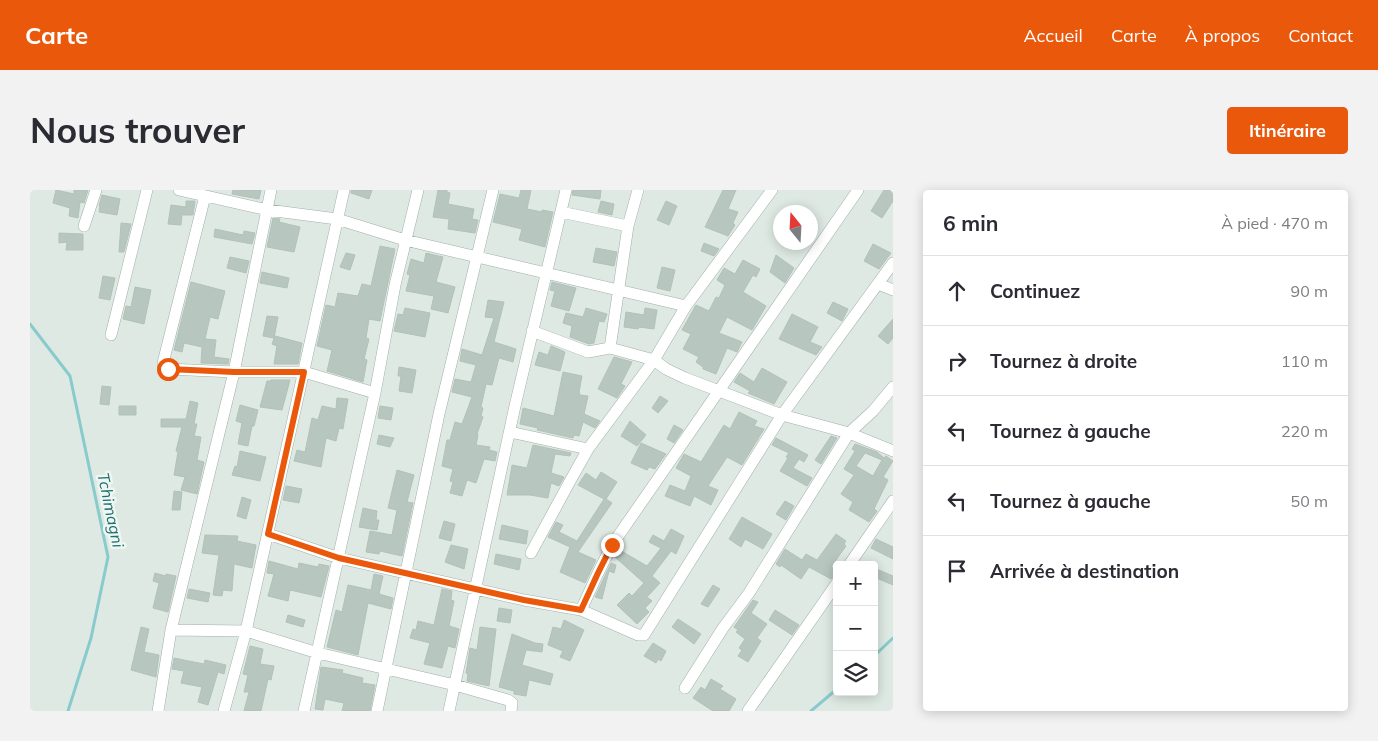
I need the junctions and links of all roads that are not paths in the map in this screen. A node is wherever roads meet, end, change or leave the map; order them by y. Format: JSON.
{"nodes":[{"id":1,"x":96,"y":190,"type":"edge"},
{"id":2,"x":147,"y":190,"type":"edge"},
{"id":3,"x":179,"y":190,"type":"edge"},
{"id":4,"x":271,"y":190,"type":"edge"},
{"id":5,"x":344,"y":190,"type":"edge"},
{"id":6,"x":418,"y":190,"type":"edge"},
{"id":7,"x":493,"y":190,"type":"edge"},
{"id":8,"x":566,"y":190,"type":"edge"},
{"id":9,"x":638,"y":190,"type":"edge"},
{"id":10,"x":772,"y":190,"type":"edge"},
{"id":11,"x":858,"y":190,"type":"edge"},
{"id":12,"x":205,"y":196,"type":"junction"},
{"id":13,"x":268,"y":210,"type":"junction"},
{"id":14,"x":561,"y":212,"type":"junction"},
{"id":15,"x":337,"y":219,"type":"junction"},
{"id":16,"x":84,"y":226,"type":"dead end"},
{"id":17,"x":628,"y":226,"type":"junction"},
{"id":18,"x":405,"y":240,"type":"junction"},
{"id":19,"x":478,"y":258,"type":"junction"},
{"id":20,"x":893,"y":263,"type":"edge"},
{"id":21,"x":547,"y":274,"type":"junction"},
{"id":22,"x":878,"y":284,"type":"junction"},
{"id":23,"x":618,"y":290,"type":"junction"},
{"id":24,"x":893,"y":290,"type":"edge"},
{"id":25,"x":686,"y":306,"type":"junction"},
{"id":26,"x":532,"y":331,"type":"junction"},
{"id":27,"x":111,"y":335,"type":"dead end"},
{"id":28,"x":610,"y":348,"type":"junction"},
{"id":29,"x":654,"y":360,"type":"junction"},
{"id":30,"x":234,"y":372,"type":"junction"},
{"id":31,"x":304,"y":372,"type":"junction"},
{"id":32,"x":893,"y":387,"type":"edge"},
{"id":33,"x":719,"y":390,"type":"junction"},
{"id":34,"x":374,"y":393,"type":"junction"},
{"id":35,"x":782,"y":415,"type":"junction"},
{"id":36,"x":510,"y":432,"type":"junction"},
{"id":37,"x":849,"y":433,"type":"junction"},
{"id":38,"x":588,"y":449,"type":"junction"},
{"id":39,"x":893,"y":451,"type":"edge"},
{"id":40,"x":893,"y":501,"type":"edge"},
{"id":41,"x":268,"y":534,"type":"junction"},
{"id":42,"x":531,"y":553,"type":"dead end"},
{"id":43,"x":339,"y":558,"type":"junction"},
{"id":44,"x":852,"y":561,"type":"edge"},
{"id":45,"x":406,"y":572,"type":"junction"},
{"id":46,"x":476,"y":589,"type":"junction"},
{"id":47,"x":833,"y":589,"type":"edge"},
{"id":48,"x":581,"y":610,"type":"junction"},
{"id":49,"x":171,"y":630,"type":"junction"},
{"id":50,"x":246,"y":631,"type":"junction"},
{"id":51,"x":318,"y":653,"type":"junction"},
{"id":52,"x":386,"y":669,"type":"junction"},
{"id":53,"x":456,"y":685,"type":"junction"},
{"id":54,"x":684,"y":688,"type":"dead end"},
{"id":55,"x":158,"y":711,"type":"edge"},
{"id":56,"x":224,"y":711,"type":"edge"},
{"id":57,"x":304,"y":711,"type":"edge"},
{"id":58,"x":377,"y":711,"type":"edge"},
{"id":59,"x":449,"y":711,"type":"edge"},
{"id":60,"x":511,"y":711,"type":"edge"},
{"id":61,"x":748,"y":711,"type":"edge"}],
"edges":[{"from":1,"to":16,"type":"street"},
{"from":2,"to":27,"type":"street"},
{"from":3,"to":12,"type":"street"},
{"from":4,"to":13,"type":"street"},
{"from":5,"to":15,"type":"street"},
{"from":6,"to":18,"type":"street"},
{"from":7,"to":19,"type":"street"},
{"from":8,"to":14,"type":"street"},
{"from":9,"to":17,"type":"street"},
{"from":10,"to":25,"type":"street"},
{"from":11,"to":33,"type":"street"},
{"from":12,"to":13,"type":"street"},
{"from":12,"to":30,"type":"street"},
{"from":13,"to":15,"type":"street"},
{"from":13,"to":30,"type":"street"},
{"from":14,"to":17,"type":"street"},
{"from":14,"to":21,"type":"street"},
{"from":15,"to":18,"type":"street"},
{"from":15,"to":31,"type":"street"},
{"from":17,"to":23,"type":"street"},
{"from":18,"to":19,"type":"street"},
{"from":18,"to":34,"type":"street"},
{"from":19,"to":21,"type":"street"},
{"from":19,"to":45,"type":"street"},
{"from":20,"to":22,"type":"street"},
{"from":21,"to":23,"type":"street"},
{"from":21,"to":26,"type":"street"},
{"from":22,"to":24,"type":"street"},
{"from":22,"to":35,"type":"street"},
{"from":23,"to":25,"type":"street"},
{"from":23,"to":28,"type":"street"},
{"from":25,"to":29,"type":"street"},
{"from":26,"to":28,"type":"street"},
{"from":26,"to":36,"type":"street"},
{"from":28,"to":29,"type":"street"},
{"from":29,"to":33,"type":"street"},
{"from":29,"to":38,"type":"street"},
{"from":30,"to":31,"type":"street"},
{"from":30,"to":49,"type":"street"},
{"from":31,"to":34,"type":"street"},
{"from":31,"to":41,"type":"street"},
{"from":32,"to":37,"type":"street"},
{"from":33,"to":35,"type":"street"},
{"from":33,"to":48,"type":"street"},
{"from":34,"to":43,"type":"street"},
{"from":35,"to":37,"type":"street"},
{"from":35,"to":48,"type":"street"},
{"from":36,"to":38,"type":"street"},
{"from":36,"to":46,"type":"street"},
{"from":37,"to":39,"type":"street"},
{"from":37,"to":54,"type":"street"},
{"from":38,"to":42,"type":"street"},
{"from":40,"to":44,"type":"street"},
{"from":41,"to":43,"type":"street"},
{"from":41,"to":50,"type":"street"},
{"from":43,"to":45,"type":"street"},
{"from":43,"to":51,"type":"street"},
{"from":45,"to":46,"type":"street"},
{"from":45,"to":52,"type":"street"},
{"from":46,"to":48,"type":"street"},
{"from":46,"to":53,"type":"street"},
{"from":47,"to":61,"type":"street"},
{"from":49,"to":50,"type":"street"},
{"from":49,"to":55,"type":"street"},
{"from":50,"to":51,"type":"street"},
{"from":50,"to":56,"type":"street"},
{"from":51,"to":52,"type":"street"},
{"from":51,"to":57,"type":"street"},
{"from":52,"to":53,"type":"street"},
{"from":52,"to":58,"type":"street"},
{"from":53,"to":59,"type":"street"},
{"from":53,"to":60,"type":"street"}]}
